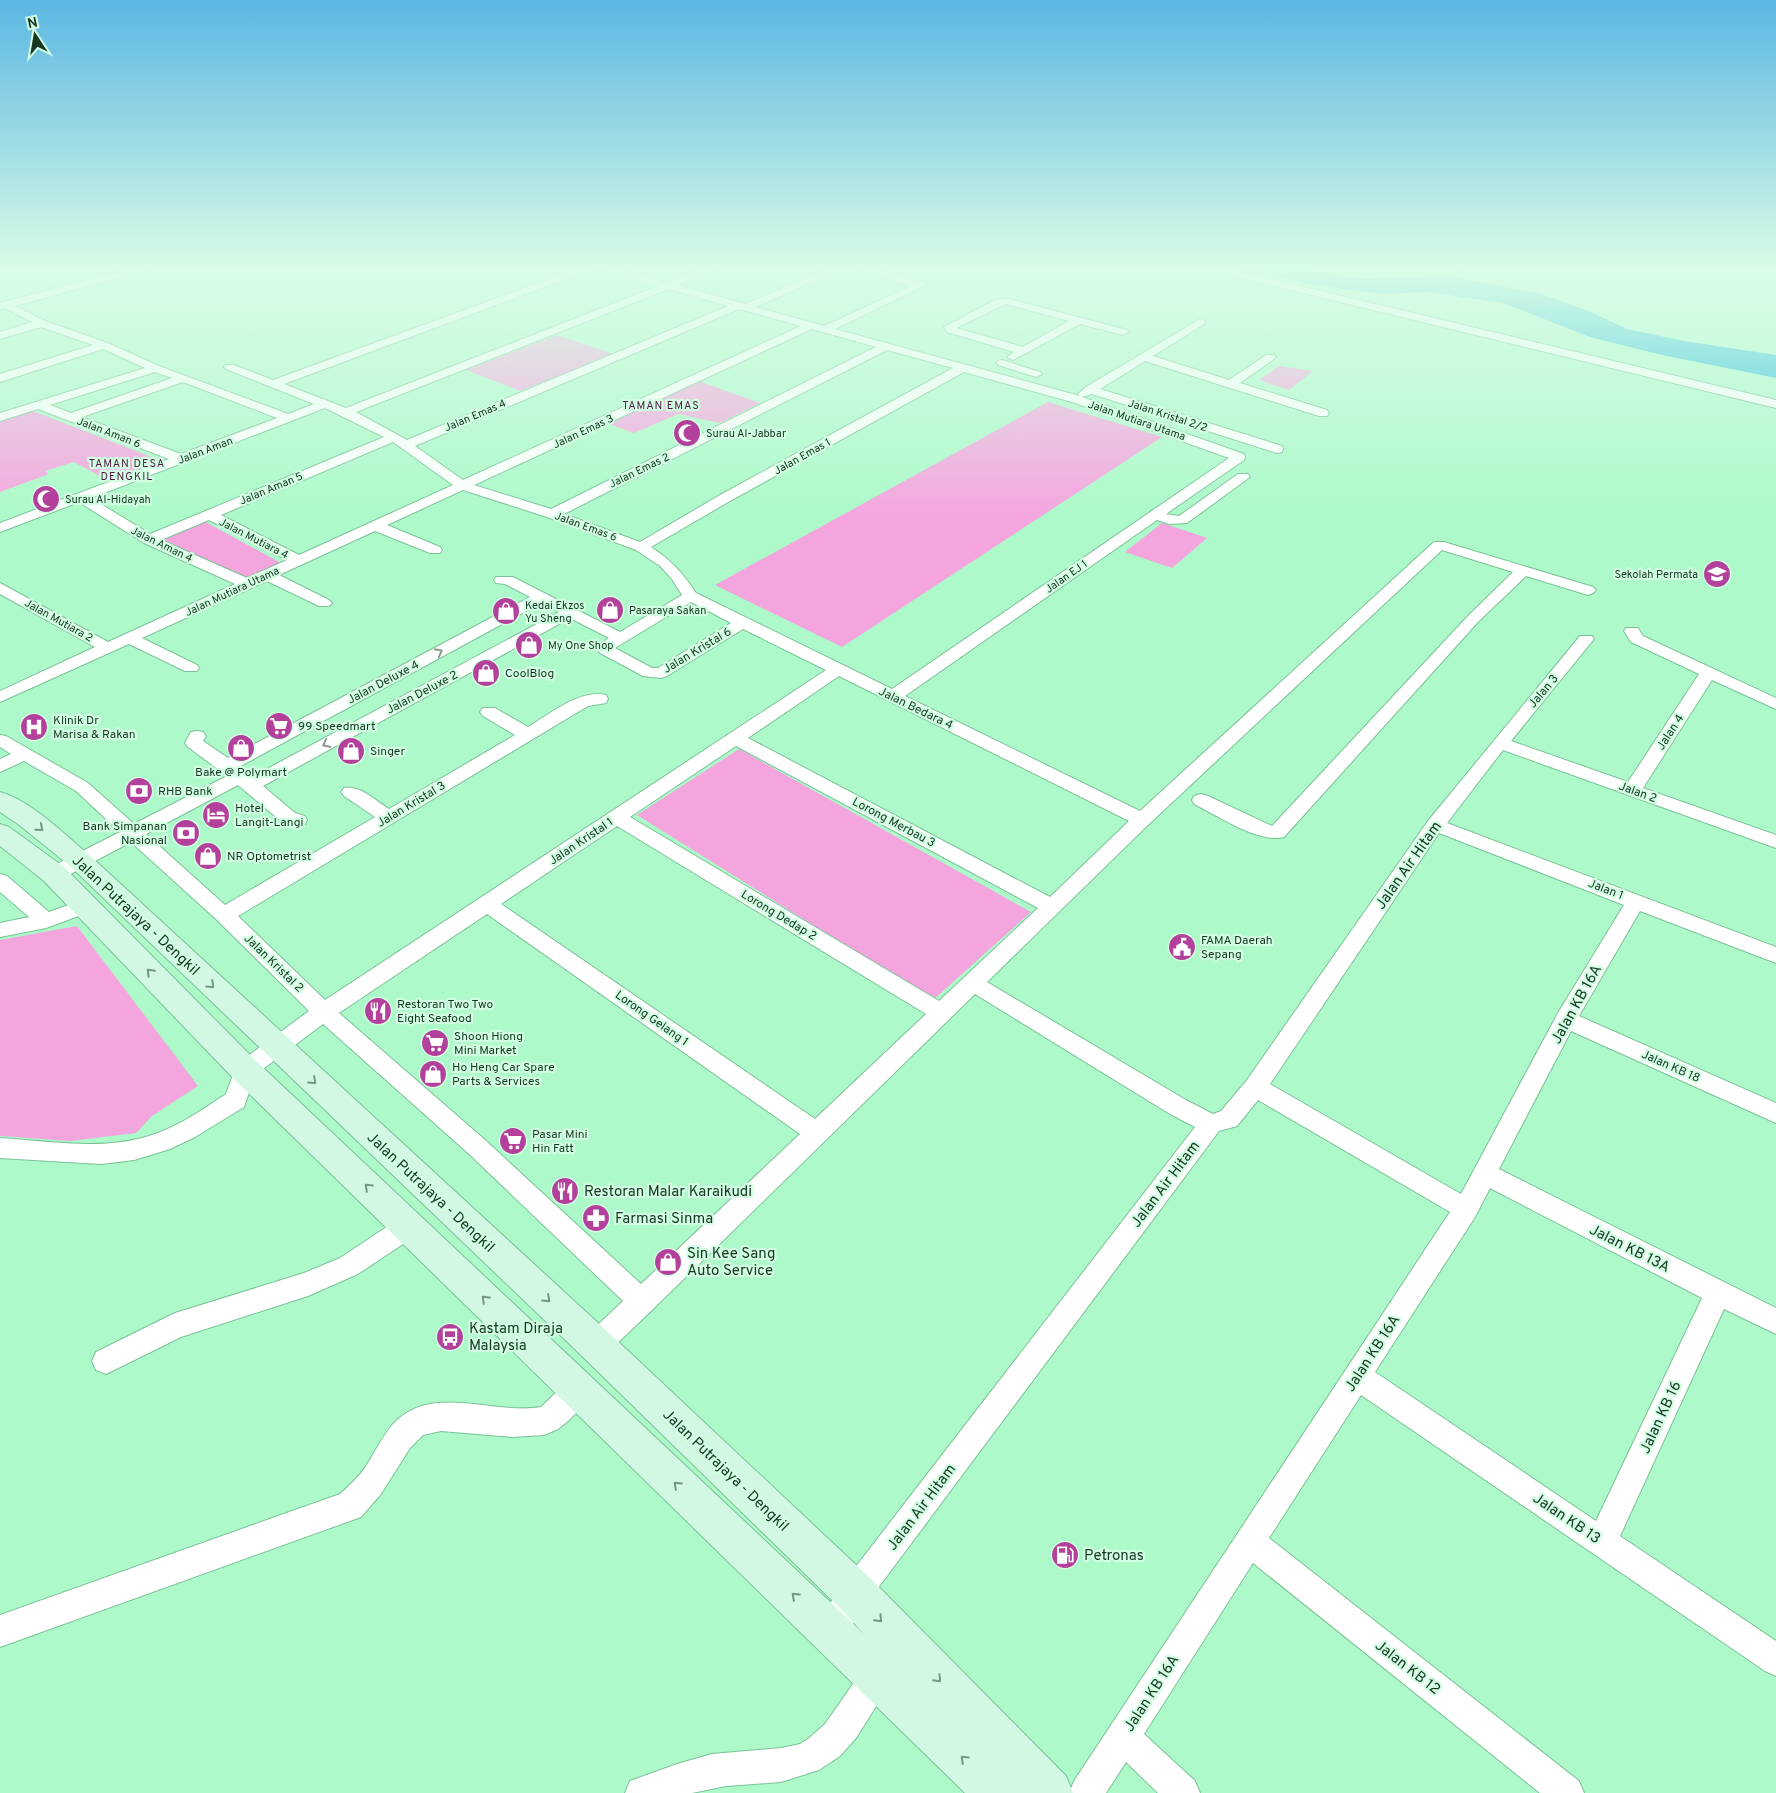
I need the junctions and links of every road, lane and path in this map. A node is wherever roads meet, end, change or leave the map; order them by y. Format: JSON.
{"nodes":[{"id":1,"x":86,"y":351,"type":"edge"},
{"id":2,"x":117,"y":351,"type":"edge"},
{"id":3,"x":363,"y":351,"type":"edge"},
{"id":4,"x":503,"y":351,"type":"edge"},
{"id":5,"x":635,"y":351,"type":"edge"},
{"id":6,"x":758,"y":351,"type":"edge"},
{"id":7,"x":877,"y":351,"type":"edge"},
{"id":8,"x":903,"y":351,"type":"edge"},
{"id":9,"x":1024,"y":351,"type":"edge"},
{"id":10,"x":1154,"y":351,"type":"edge"},
{"id":11,"x":1555,"y":351,"type":"edge"},
{"id":12,"x":1144,"y":357,"type":"junction"},
{"id":13,"x":1270,"y":357,"type":"dead end"},
{"id":14,"x":1002,"y":363,"type":"junction"},
{"id":15,"x":8,"y":366,"type":"dead end"},
{"id":16,"x":230,"y":367,"type":"dead end"},
{"id":17,"x":964,"y":367,"type":"junction"},
{"id":18,"x":155,"y":368,"type":"junction"},
{"id":19,"x":22,"y":371,"type":"junction"},
{"id":20,"x":985,"y":373,"type":"junction"},
{"id":21,"x":0,"y":378,"type":"edge"},
{"id":22,"x":184,"y":378,"type":"junction"},
{"id":23,"x":1050,"y":378,"type":"dead end"},
{"id":24,"x":272,"y":384,"type":"junction"},
{"id":25,"x":1230,"y":384,"type":"junction"},
{"id":26,"x":1074,"y":385,"type":"dead end"},
{"id":27,"x":1090,"y":390,"type":"junction"},
{"id":28,"x":1076,"y":399,"type":"junction"},
{"id":29,"x":1776,"y":404,"type":"edge"},
{"id":30,"x":38,"y":405,"type":"junction"},
{"id":31,"x":324,"y":411,"type":"junction"},
{"id":32,"x":346,"y":412,"type":"junction"},
{"id":33,"x":1323,"y":413,"type":"dead end"},
{"id":34,"x":0,"y":417,"type":"edge"},
{"id":35,"x":71,"y":418,"type":"junction"},
{"id":36,"x":288,"y":418,"type":"junction"},
{"id":37,"x":362,"y":436,"type":"dead end"},
{"id":38,"x":394,"y":437,"type":"junction"},
{"id":39,"x":378,"y":443,"type":"junction"},
{"id":40,"x":406,"y":445,"type":"junction"},
{"id":41,"x":1277,"y":449,"type":"dead end"},
{"id":42,"x":1239,"y":456,"type":"joint"},
{"id":43,"x":181,"y":459,"type":"junction"},
{"id":44,"x":1221,"y":469,"type":"junction"},
{"id":45,"x":463,"y":486,"type":"junction"},
{"id":46,"x":80,"y":497,"type":"junction"},
{"id":47,"x":209,"y":514,"type":"junction"},
{"id":48,"x":552,"y":514,"type":"junction"},
{"id":49,"x":1155,"y":515,"type":"junction"},
{"id":50,"x":376,"y":526,"type":"junction"},
{"id":51,"x":0,"y":528,"type":"edge"},
{"id":52,"x":149,"y":540,"type":"junction"},
{"id":53,"x":641,"y":547,"type":"junction"},
{"id":54,"x":435,"y":550,"type":"dead end"},
{"id":55,"x":299,"y":561,"type":"junction"},
{"id":56,"x":1524,"y":570,"type":"junction"},
{"id":57,"x":267,"y":575,"type":"junction"},
{"id":58,"x":501,"y":580,"type":"dead end"},
{"id":59,"x":248,"y":584,"type":"junction"},
{"id":60,"x":5,"y":590,"type":"edge"},
{"id":61,"x":1588,"y":590,"type":"dead end"},
{"id":62,"x":690,"y":596,"type":"junction"},
{"id":63,"x":540,"y":598,"type":"junction"},
{"id":64,"x":324,"y":603,"type":"dead end"},
{"id":65,"x":569,"y":613,"type":"junction"},
{"id":66,"x":743,"y":622,"type":"junction"},
{"id":67,"x":1632,"y":631,"type":"dead end"},
{"id":68,"x":129,"y":638,"type":"junction"},
{"id":69,"x":620,"y":638,"type":"junction"},
{"id":70,"x":1586,"y":639,"type":"dead end"},
{"id":71,"x":108,"y":648,"type":"junction"},
{"id":72,"x":191,"y":668,"type":"dead end"},
{"id":73,"x":839,"y":669,"type":"junction"},
{"id":74,"x":1708,"y":673,"type":"junction"},
{"id":75,"x":893,"y":696,"type":"junction"},
{"id":76,"x":0,"y":697,"type":"edge"},
{"id":77,"x":600,"y":699,"type":"dead end"},
{"id":78,"x":1776,"y":704,"type":"edge"},
{"id":79,"x":489,"y":712,"type":"dead end"},
{"id":80,"x":528,"y":735,"type":"junction"},
{"id":81,"x":197,"y":736,"type":"dead end"},
{"id":82,"x":735,"y":738,"type":"junction"},
{"id":83,"x":0,"y":740,"type":"edge"},
{"id":84,"x":1500,"y":743,"type":"junction"},
{"id":85,"x":25,"y":754,"type":"junction"},
{"id":86,"x":0,"y":766,"type":"edge"},
{"id":87,"x":238,"y":776,"type":"junction"},
{"id":88,"x":1632,"y":790,"type":"junction"},
{"id":89,"x":350,"y":792,"type":"dead end"},
{"id":90,"x":0,"y":800,"type":"edge"},
{"id":91,"x":1201,"y":800,"type":"dead end"},
{"id":92,"x":617,"y":817,"type":"junction"},
{"id":93,"x":389,"y":818,"type":"junction"},
{"id":94,"x":298,"y":820,"type":"dead end"},
{"id":95,"x":1142,"y":820,"type":"junction"},
{"id":96,"x":1435,"y":825,"type":"junction"},
{"id":97,"x":133,"y":832,"type":"junction"},
{"id":98,"x":0,"y":833,"type":"edge"},
{"id":99,"x":1776,"y":842,"type":"edge"},
{"id":100,"x":79,"y":860,"type":"junction"},
{"id":101,"x":54,"y":874,"type":"junction"},
{"id":102,"x":0,"y":880,"type":"edge"},
{"id":103,"x":1636,"y":901,"type":"junction"},
{"id":104,"x":487,"y":904,"type":"junction"},
{"id":105,"x":85,"y":906,"type":"junction"},
{"id":106,"x":1052,"y":906,"type":"junction"},
{"id":107,"x":224,"y":915,"type":"junction"},
{"id":108,"x":46,"y":921,"type":"junction"},
{"id":109,"x":0,"y":930,"type":"edge"},
{"id":110,"x":1776,"y":955,"type":"edge"},
{"id":111,"x":973,"y":983,"type":"junction"},
{"id":112,"x":324,"y":1012,"type":"junction"},
{"id":113,"x":941,"y":1013,"type":"junction"},
{"id":114,"x":1566,"y":1019,"type":"junction"},
{"id":115,"x":277,"y":1048,"type":"junction"},
{"id":116,"x":245,"y":1070,"type":"junction"},
{"id":117,"x":1255,"y":1087,"type":"junction"},
{"id":118,"x":1776,"y":1113,"type":"edge"},
{"id":119,"x":1211,"y":1124,"type":"junction"},
{"id":120,"x":817,"y":1133,"type":"junction"},
{"id":121,"x":0,"y":1148,"type":"edge"},
{"id":122,"x":1484,"y":1174,"type":"junction"},
{"id":123,"x":1466,"y":1209,"type":"junction"},
{"id":124,"x":409,"y":1226,"type":"junction"},
{"id":125,"x":1718,"y":1293,"type":"junction"},
{"id":126,"x":642,"y":1302,"type":"junction"},
{"id":127,"x":1776,"y":1322,"type":"edge"},
{"id":128,"x":596,"y":1345,"type":"junction"},
{"id":129,"x":106,"y":1361,"type":"dead end"},
{"id":130,"x":1357,"y":1376,"type":"junction"},
{"id":131,"x":578,"y":1391,"type":"junction"},
{"id":132,"x":1249,"y":1541,"type":"junction"},
{"id":133,"x":1602,"y":1542,"type":"junction"},
{"id":134,"x":855,"y":1593,"type":"junction"},
{"id":135,"x":831,"y":1630,"type":"junction"},
{"id":136,"x":0,"y":1632,"type":"edge"},
{"id":137,"x":1776,"y":1660,"type":"edge"},
{"id":138,"x":878,"y":1675,"type":"junction"},
{"id":139,"x":1122,"y":1737,"type":"junction"},
{"id":140,"x":642,"y":1793,"type":"edge"},
{"id":141,"x":999,"y":1793,"type":"edge"},
{"id":142,"x":1049,"y":1793,"type":"edge"},
{"id":143,"x":1086,"y":1793,"type":"edge"},
{"id":144,"x":1183,"y":1793,"type":"edge"},
{"id":145,"x":1567,"y":1793,"type":"edge"}],
"edges":[{"from":1,"to":19,"type":"street"},
{"from":2,"to":18,"type":"street"},
{"from":3,"to":24,"type":"street"},
{"from":4,"to":32,"type":"street"},
{"from":5,"to":40,"type":"street","name":"Jalan Emas 4"},
{"from":6,"to":45,"type":"street","name":"Jalan Emas 3"},
{"from":7,"to":48,"type":"street","name":"Jalan Emas 2"},
{"from":8,"to":17,"type":"street","name":"Jalan Mutiara Utama"},
{"from":9,"to":14,"type":"street"},
{"from":10,"to":12,"type":"street"},
{"from":11,"to":29,"type":"street"},
{"from":12,"to":25,"type":"street"},
{"from":12,"to":27,"type":"street"},
{"from":13,"to":25,"type":"street"},
{"from":14,"to":20,"type":"street"},
{"from":14,"to":23,"type":"street"},
{"from":15,"to":19,"type":"street"},
{"from":16,"to":24,"type":"street","name":"Jalan Emas 6"},
{"from":17,"to":20,"type":"street","name":"Jalan Mutiara Utama"},
{"from":17,"to":53,"type":"street","name":"Jalan Emas 1"},
{"from":18,"to":22,"type":"street"},
{"from":18,"to":30,"type":"street"},
{"from":19,"to":21,"type":"street"},
{"from":20,"to":28,"type":"street","name":"Jalan Mutiara Utama"},
{"from":22,"to":35,"type":"street"},
{"from":22,"to":36,"type":"street"},
{"from":24,"to":31,"type":"street","name":"Jalan Emas 6"},
{"from":25,"to":33,"type":"street"},
{"from":26,"to":27,"type":"street","name":"Jalan Kristal 2/2"},
{"from":27,"to":28,"type":"street"},
{"from":27,"to":41,"type":"street","name":"Jalan Kristal 2/2"},
{"from":28,"to":42,"type":"street","name":"Jalan Mutiara Utama"},
{"from":30,"to":34,"type":"street"},
{"from":30,"to":35,"type":"street","name":"Jalan Aman 6"},
{"from":31,"to":32,"type":"street","name":"Jalan Emas 6"},
{"from":31,"to":36,"type":"street","name":"Jalan Aman"},
{"from":32,"to":38,"type":"street","name":"Jalan Emas 6"},
{"from":35,"to":43,"type":"street","name":"Jalan Aman 6"},
{"from":36,"to":43,"type":"street","name":"Jalan Aman"},
{"from":37,"to":39,"type":"street"},
{"from":38,"to":39,"type":"street","name":"Jalan Aman 5"},
{"from":38,"to":40,"type":"street","name":"Jalan Emas 6"},
{"from":39,"to":47,"type":"street","name":"Jalan Aman 5"},
{"from":40,"to":45,"type":"street","name":"Jalan Emas 6"},
{"from":42,"to":44,"type":"street","name":"Jalan EJ 1"},
{"from":43,"to":46,"type":"street","name":"Jalan Aman"},
{"from":44,"to":49,"type":"street","name":"Jalan EJ 1"},
{"from":44,"to":49,"type":"street"},
{"from":45,"to":48,"type":"street","name":"Jalan Emas 6"},
{"from":45,"to":50,"type":"street","name":"Jalan Mutiara Utama"},
{"from":46,"to":51,"type":"street","name":"Jalan Aman"},
{"from":46,"to":52,"type":"street","name":"Jalan Aman 4"},
{"from":47,"to":52,"type":"street","name":"Jalan Aman 5"},
{"from":47,"to":55,"type":"street","name":"Jalan Mutiara 4"},
{"from":48,"to":53,"type":"street","name":"Jalan Emas 6"},
{"from":49,"to":75,"type":"street","name":"Jalan EJ 1"},
{"from":50,"to":54,"type":"street"},
{"from":50,"to":55,"type":"street","name":"Jalan Mutiara Utama"},
{"from":52,"to":59,"type":"street","name":"Jalan Aman 4"},
{"from":53,"to":62,"type":"street","name":"Jalan Emas 6"},
{"from":55,"to":57,"type":"street","name":"Jalan Mutiara Utama"},
{"from":56,"to":61,"type":"street"},
{"from":56,"to":91,"type":"street"},
{"from":56,"to":95,"type":"street"},
{"from":57,"to":59,"type":"street","name":"Jalan Mutiara Utama"},
{"from":57,"to":64,"type":"street"},
{"from":58,"to":63,"type":"street"},
{"from":59,"to":68,"type":"street","name":"Jalan Mutiara Utama"},
{"from":60,"to":71,"type":"street","name":"Jalan Mutiara 2"},
{"from":62,"to":66,"type":"street","name":"Jalan Bedara 4"},
{"from":62,"to":69,"type":"street"},
{"from":63,"to":65,"type":"street"},
{"from":87,"to":63,"type":"street","name":"Jalan Deluxe 4","one_way":true},
{"from":65,"to":69,"type":"street"},
{"from":65,"to":87,"type":"street","name":"Jalan Deluxe 2","one_way":true},
{"from":66,"to":69,"type":"street","name":"Jalan Kristal 6"},
{"from":66,"to":73,"type":"street","name":"Jalan Bedara 4"},
{"from":67,"to":74,"type":"street"},
{"from":68,"to":71,"type":"street","name":"Jalan Mutiara Utama"},
{"from":68,"to":72,"type":"street"},
{"from":70,"to":84,"type":"street","name":"Jalan 3"},
{"from":71,"to":76,"type":"street","name":"Jalan Mutiara Utama"},
{"from":73,"to":75,"type":"street","name":"Jalan Bedara 4"},
{"from":73,"to":82,"type":"street","name":"Jalan Kristal 1"},
{"from":74,"to":78,"type":"street"},
{"from":74,"to":88,"type":"street","name":"Jalan 4"},
{"from":75,"to":95,"type":"street","name":"Jalan Bedara 4"},
{"from":77,"to":80,"type":"street","name":"Jalan Kristal 3"},
{"from":79,"to":80,"type":"street"},
{"from":80,"to":93,"type":"street","name":"Jalan Kristal 3"},
{"from":81,"to":87,"type":"street"},
{"from":82,"to":92,"type":"street","name":"Jalan Kristal 1"},
{"from":82,"to":106,"type":"street","name":"Lorong Merbau 3"},
{"from":83,"to":85,"type":"street","name":"Jalan Kristal 2"},
{"from":84,"to":88,"type":"street","name":"Jalan 2"},
{"from":84,"to":96,"type":"street","name":"Jalan Air Hitam"},
{"from":85,"to":86,"type":"street"},
{"from":85,"to":97,"type":"street","name":"Jalan Kristal 2"},
{"from":87,"to":94,"type":"street"},
{"from":87,"to":97,"type":"street"},
{"from":88,"to":99,"type":"street","name":"Jalan 2"},
{"from":89,"to":93,"type":"street"},
{"from":90,"to":100,"type":"main road","name":"Jalan Putrajaya - Dengkil","one_way":true},
{"from":92,"to":104,"type":"street","name":"Jalan Kristal 1"},
{"from":92,"to":113,"type":"street","name":"Lorong Dedap 2"},
{"from":93,"to":107,"type":"street","name":"Jalan Kristal 3"},
{"from":95,"to":106,"type":"street"},
{"from":96,"to":103,"type":"street","name":"Jalan 1"},
{"from":96,"to":117,"type":"street","name":"Jalan Air Hitam"},
{"from":97,"to":100,"type":"street"},
{"from":97,"to":107,"type":"street","name":"Jalan Kristal 2"},
{"from":98,"to":101,"type":"main road","name":"Jalan Putrajaya - Dengkil"},
{"from":100,"to":101,"type":"street"},
{"from":100,"to":115,"type":"main road","name":"Jalan Putrajaya - Dengkil","one_way":true},
{"from":101,"to":105,"type":"main road","name":"Jalan Putrajaya - Dengkil"},
{"from":102,"to":108,"type":"street"},
{"from":103,"to":110,"type":"street","name":"Jalan 1"},
{"from":103,"to":114,"type":"street","name":"Jalan KB 16A"},
{"from":104,"to":112,"type":"street","name":"Jalan Kristal 1"},
{"from":104,"to":120,"type":"street","name":"Lorong Gelang 1"},
{"from":105,"to":108,"type":"street"},
{"from":116,"to":105,"type":"main road","name":"Jalan Putrajaya - Dengkil","one_way":true},
{"from":106,"to":111,"type":"street"},
{"from":107,"to":112,"type":"street","name":"Jalan Kristal 2"},
{"from":108,"to":109,"type":"street"},
{"from":111,"to":113,"type":"street"},
{"from":111,"to":119,"type":"street"},
{"from":112,"to":115,"type":"street","name":"Jalan Kristal 1"},
{"from":112,"to":126,"type":"street","name":"Jalan Kristal 2"},
{"from":113,"to":120,"type":"street"},
{"from":114,"to":118,"type":"street","name":"Jalan KB 18"},
{"from":114,"to":122,"type":"street","name":"Jalan KB 16A"},
{"from":115,"to":116,"type":"street","name":"Jalan Kristal 1"},
{"from":115,"to":128,"type":"main road","name":"Jalan Putrajaya - Dengkil","one_way":true},
{"from":116,"to":121,"type":"street"},
{"from":124,"to":116,"type":"main road","name":"Jalan Putrajaya - Dengkil","one_way":true},
{"from":117,"to":119,"type":"street","name":"Jalan Air Hitam"},
{"from":117,"to":123,"type":"street"},
{"from":119,"to":134,"type":"street","name":"Jalan Air Hitam"},
{"from":120,"to":126,"type":"street"},
{"from":122,"to":123,"type":"street","name":"Jalan KB 16A"},
{"from":122,"to":125,"type":"street","name":"Jalan KB 13A"},
{"from":123,"to":130,"type":"street","name":"Jalan KB 16A"},
{"from":124,"to":129,"type":"street"},
{"from":131,"to":124,"type":"main road","name":"Jalan Putrajaya - Dengkil","one_way":true},
{"from":125,"to":127,"type":"street","name":"Jalan KB 13A"},
{"from":125,"to":133,"type":"street","name":"Jalan KB 16"},
{"from":126,"to":128,"type":"street"},
{"from":128,"to":134,"type":"main road","name":"Jalan Putrajaya - Dengkil"},
{"from":130,"to":132,"type":"street","name":"Jalan KB 16A"},
{"from":130,"to":133,"type":"street","name":"Jalan KB 13"},
{"from":135,"to":131,"type":"main road","name":"Jalan Putrajaya - Dengkil","one_way":true},
{"from":131,"to":136,"type":"street"},
{"from":132,"to":139,"type":"street","name":"Jalan KB 16A"},
{"from":132,"to":145,"type":"street","name":"Jalan KB 12"},
{"from":133,"to":137,"type":"street","name":"Jalan KB 13"},
{"from":134,"to":135,"type":"street","name":"Jalan Air Hitam"},
{"from":134,"to":142,"type":"main road","name":"Jalan Putrajaya - Dengkil","one_way":true},
{"from":135,"to":138,"type":"main road","name":"Jalan Putrajaya - Dengkil"},
{"from":138,"to":140,"type":"street"},
{"from":141,"to":138,"type":"main road","name":"Jalan Putrajaya - Dengkil","one_way":true},
{"from":139,"to":143,"type":"street","name":"Jalan KB 16A"},
{"from":139,"to":144,"type":"street"}]}
